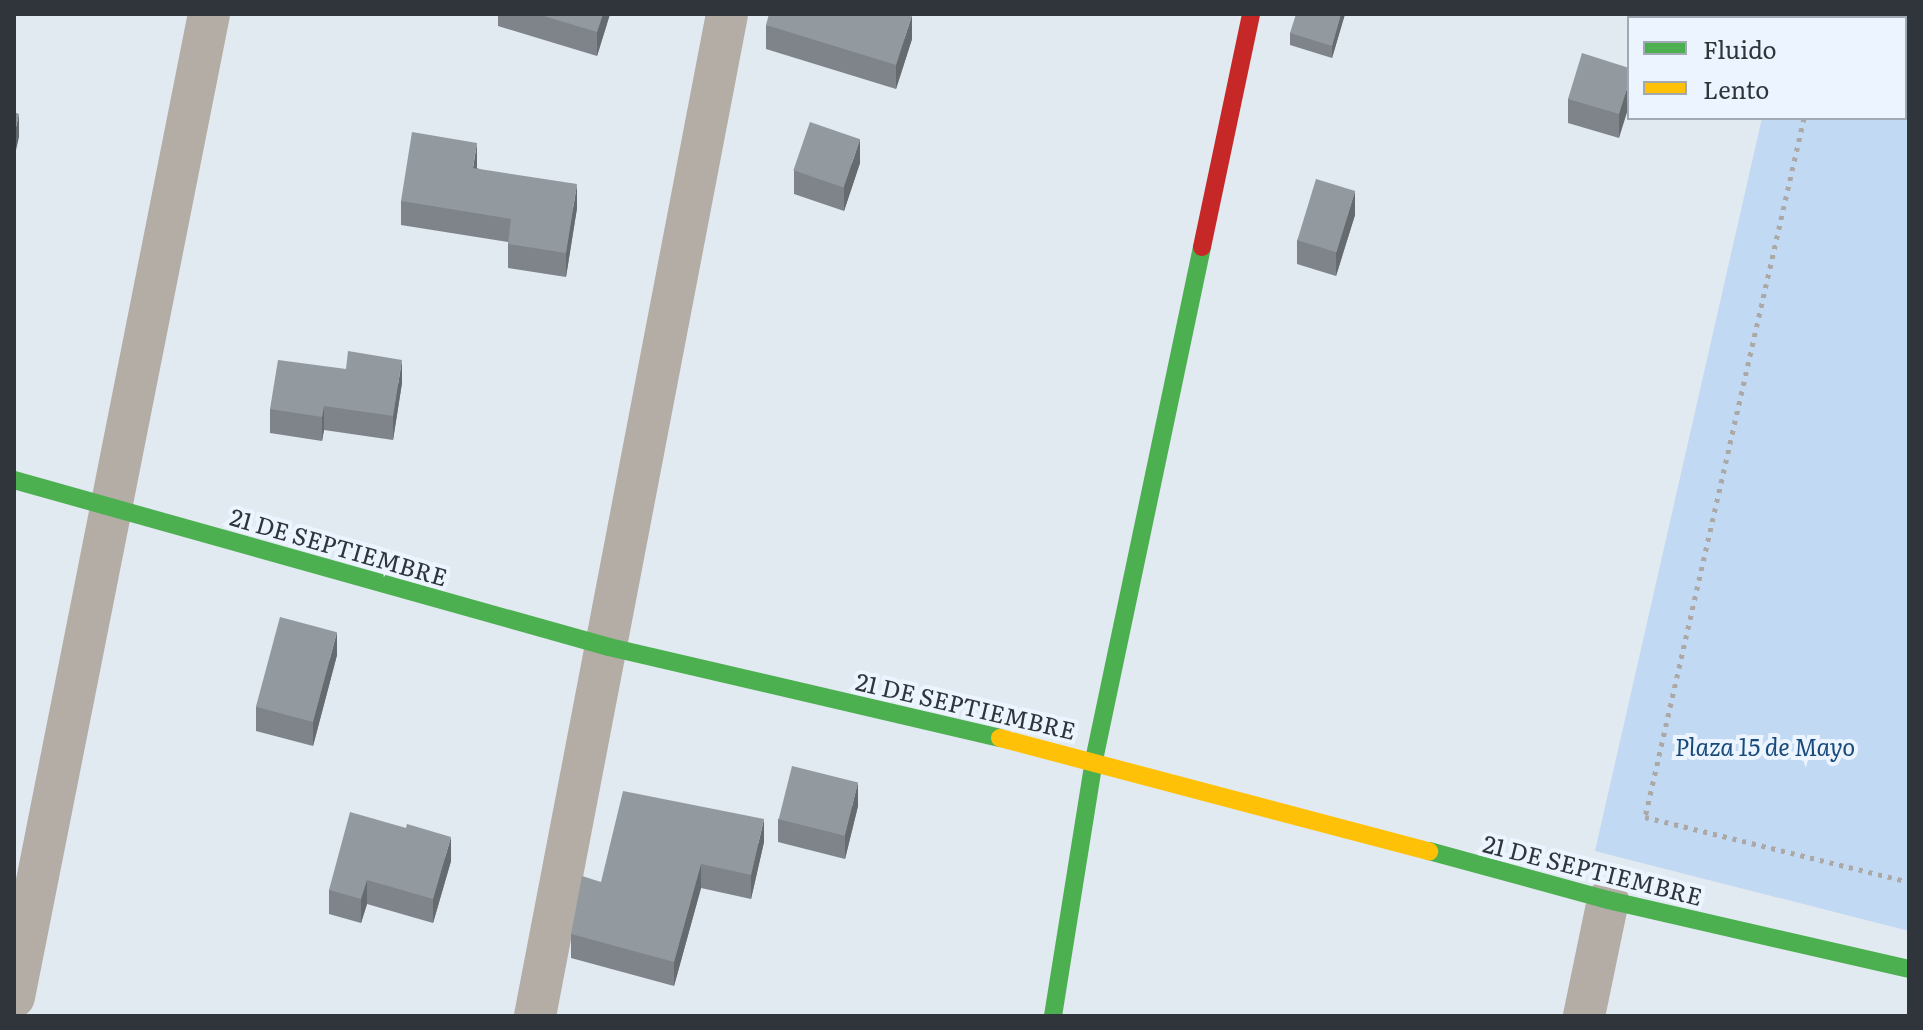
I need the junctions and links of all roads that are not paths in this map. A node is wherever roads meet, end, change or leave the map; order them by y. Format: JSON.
{"nodes":[{"id":1,"x":209,"y":14,"type":"edge"},
{"id":2,"x":727,"y":14,"type":"edge"},
{"id":3,"x":1251,"y":14,"type":"edge"},
{"id":4,"x":14,"y":480,"type":"edge"},
{"id":5,"x":111,"y":507,"type":"junction"},
{"id":6,"x":609,"y":647,"type":"junction"},
{"id":7,"x":1094,"y":760,"type":"junction"},
{"id":8,"x":1608,"y":900,"type":"junction"},
{"id":9,"x":1909,"y":969,"type":"edge"},
{"id":10,"x":14,"y":997,"type":"edge"},
{"id":11,"x":535,"y":1016,"type":"edge"},
{"id":12,"x":1053,"y":1016,"type":"edge"},
{"id":13,"x":1584,"y":1016,"type":"edge"}],
"edges":[{"from":1,"to":5,"type":"street"},
{"from":2,"to":6,"type":"street"},
{"from":3,"to":7,"type":"street"},
{"from":4,"to":5,"type":"street","name":"21 DE SEPTIEMBRE"},
{"from":5,"to":6,"type":"street","name":"21 DE SEPTIEMBRE"},
{"from":5,"to":10,"type":"street"},
{"from":6,"to":7,"type":"street","name":"21 DE SEPTIEMBRE"},
{"from":6,"to":11,"type":"street"},
{"from":7,"to":8,"type":"street","name":"21 DE SEPTIEMBRE"},
{"from":7,"to":12,"type":"street"},
{"from":8,"to":9,"type":"street","name":"21 DE SEPTIEMBRE"},
{"from":8,"to":13,"type":"street"}]}
